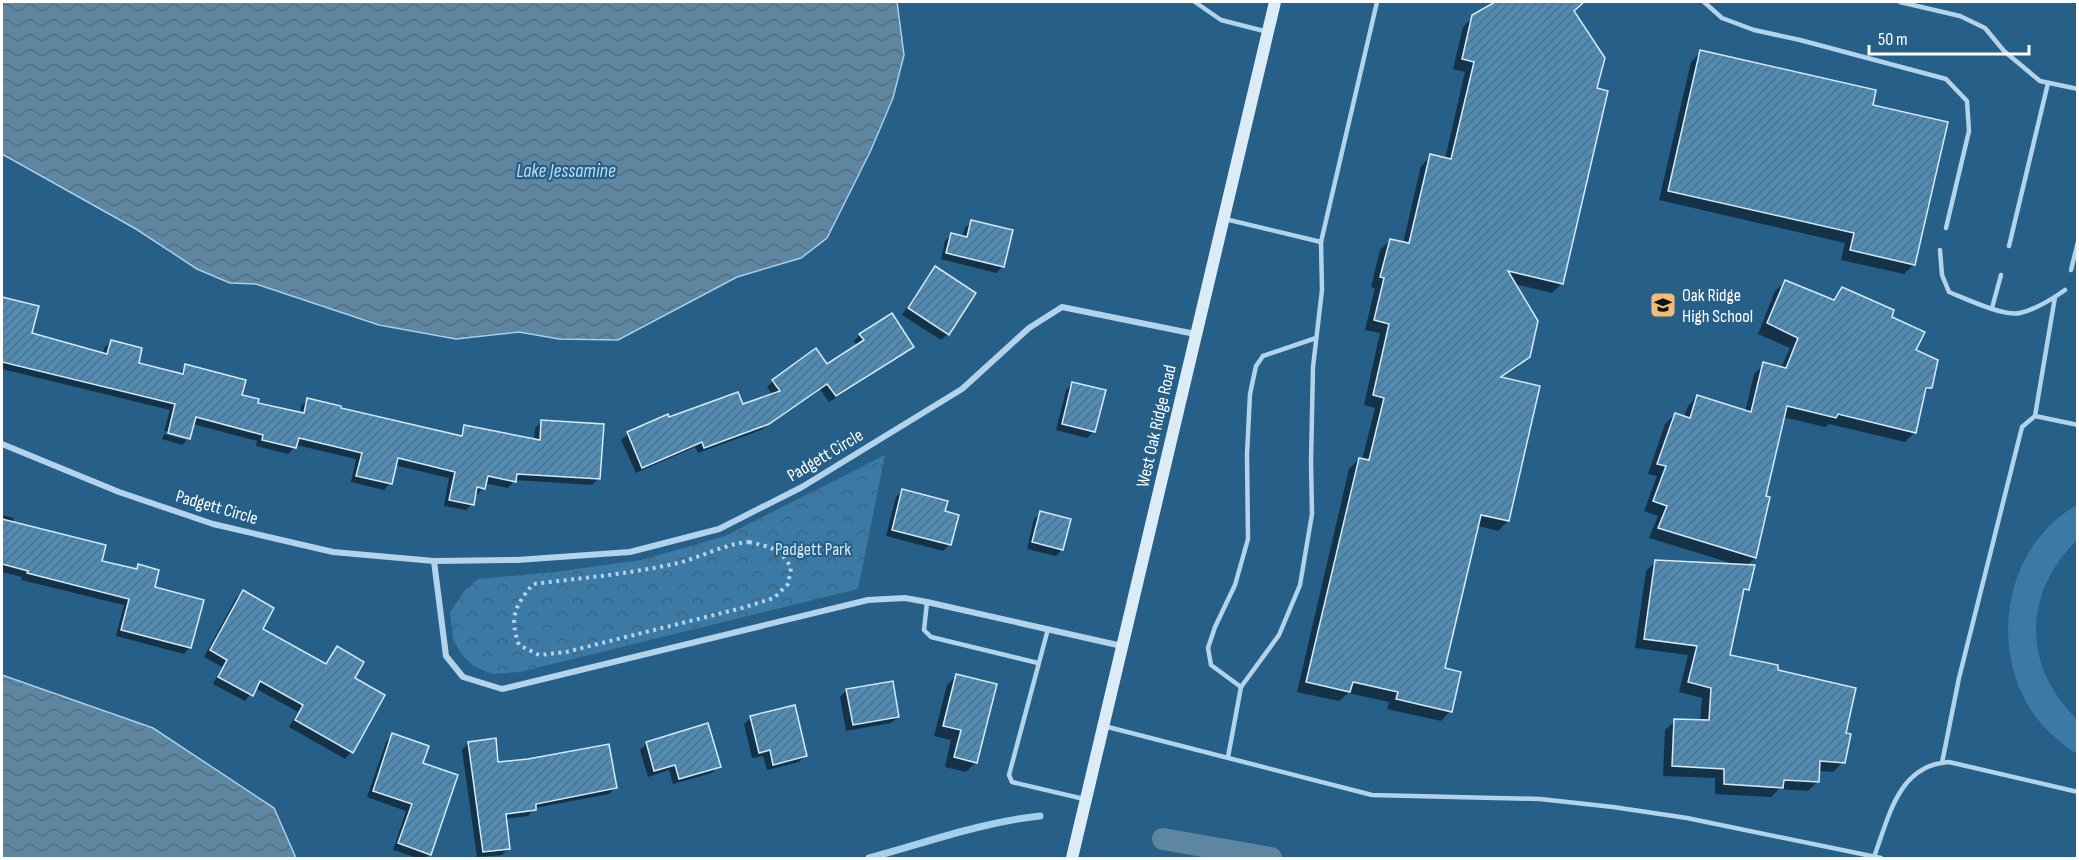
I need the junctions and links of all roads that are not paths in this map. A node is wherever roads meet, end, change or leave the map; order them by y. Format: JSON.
{"nodes":[{"id":1,"x":1195,"y":2,"type":"edge"},
{"id":2,"x":1275,"y":2,"type":"edge"},
{"id":3,"x":1377,"y":2,"type":"edge"},
{"id":4,"x":1704,"y":2,"type":"edge"},
{"id":5,"x":1900,"y":2,"type":"edge"},
{"id":6,"x":1268,"y":32,"type":"junction"},
{"id":7,"x":2048,"y":83,"type":"junction"},
{"id":8,"x":2078,"y":89,"type":"edge"},
{"id":9,"x":1223,"y":218,"type":"junction"},
{"id":10,"x":1946,"y":228,"type":"dead end"},
{"id":11,"x":1322,"y":242,"type":"junction"},
{"id":12,"x":2078,"y":243,"type":"edge"},
{"id":13,"x":2009,"y":246,"type":"dead end"},
{"id":14,"x":1940,"y":250,"type":"dead end"},
{"id":15,"x":2071,"y":270,"type":"dead end"},
{"id":16,"x":2001,"y":275,"type":"dead end"},
{"id":17,"x":2065,"y":290,"type":"dead end"},
{"id":18,"x":2055,"y":297,"type":"junction"},
{"id":19,"x":1992,"y":308,"type":"junction"},
{"id":20,"x":1195,"y":334,"type":"junction"},
{"id":21,"x":1316,"y":338,"type":"junction"},
{"id":22,"x":2035,"y":416,"type":"junction"},
{"id":23,"x":2078,"y":424,"type":"edge"},
{"id":24,"x":2,"y":444,"type":"edge"},
{"id":25,"x":434,"y":561,"type":"junction"},
{"id":26,"x":927,"y":602,"type":"junction"},
{"id":27,"x":1048,"y":629,"type":"junction"},
{"id":28,"x":1123,"y":646,"type":"junction"},
{"id":29,"x":1038,"y":663,"type":"junction"},
{"id":30,"x":1241,"y":687,"type":"junction"},
{"id":31,"x":1104,"y":726,"type":"junction"},
{"id":32,"x":1228,"y":757,"type":"junction"},
{"id":33,"x":1942,"y":763,"type":"junction"},
{"id":34,"x":2078,"y":792,"type":"edge"},
{"id":35,"x":1086,"y":799,"type":"junction"},
{"id":36,"x":1874,"y":857,"type":"junction"},
{"id":37,"x":1072,"y":858,"type":"edge"},
{"id":38,"x":1881,"y":858,"type":"edge"}],
"edges":[{"from":1,"to":6,"type":"lane"},
{"from":2,"to":6,"type":"main road","name":"West Oak Ridge Road"},
{"from":3,"to":11,"type":"lane"},
{"from":4,"to":10,"type":"lane"},
{"from":5,"to":7,"type":"lane"},
{"from":6,"to":9,"type":"main road","name":"West Oak Ridge Road"},
{"from":7,"to":8,"type":"lane"},
{"from":7,"to":13,"type":"lane"},
{"from":9,"to":11,"type":"lane"},
{"from":9,"to":20,"type":"main road","name":"West Oak Ridge Road"},
{"from":11,"to":21,"type":"lane"},
{"from":12,"to":15,"type":"lane"},
{"from":14,"to":19,"type":"lane"},
{"from":16,"to":19,"type":"lane"},
{"from":17,"to":18,"type":"lane"},
{"from":18,"to":19,"type":"lane"},
{"from":18,"to":22,"type":"lane"},
{"from":20,"to":25,"type":"street","name":"Padgett Circle"},
{"from":20,"to":28,"type":"main road","name":"West Oak Ridge Road"},
{"from":21,"to":30,"type":"lane"},
{"from":21,"to":30,"type":"lane"},
{"from":22,"to":23,"type":"lane"},
{"from":22,"to":33,"type":"lane"},
{"from":24,"to":25,"type":"street","name":"Padgett Circle"},
{"from":25,"to":26,"type":"street"},
{"from":26,"to":27,"type":"street"},
{"from":26,"to":29,"type":"lane"},
{"from":27,"to":28,"type":"street"},
{"from":27,"to":29,"type":"lane"},
{"from":28,"to":31,"type":"main road","name":"West Oak Ridge Road"},
{"from":29,"to":35,"type":"lane"},
{"from":30,"to":32,"type":"lane"},
{"from":31,"to":32,"type":"lane"},
{"from":31,"to":35,"type":"main road","name":"West Oak Ridge Road"},
{"from":32,"to":36,"type":"lane"},
{"from":33,"to":34,"type":"lane"},
{"from":33,"to":36,"type":"lane"},
{"from":35,"to":37,"type":"main road","name":"West Oak Ridge Road"},
{"from":36,"to":38,"type":"lane"}]}
